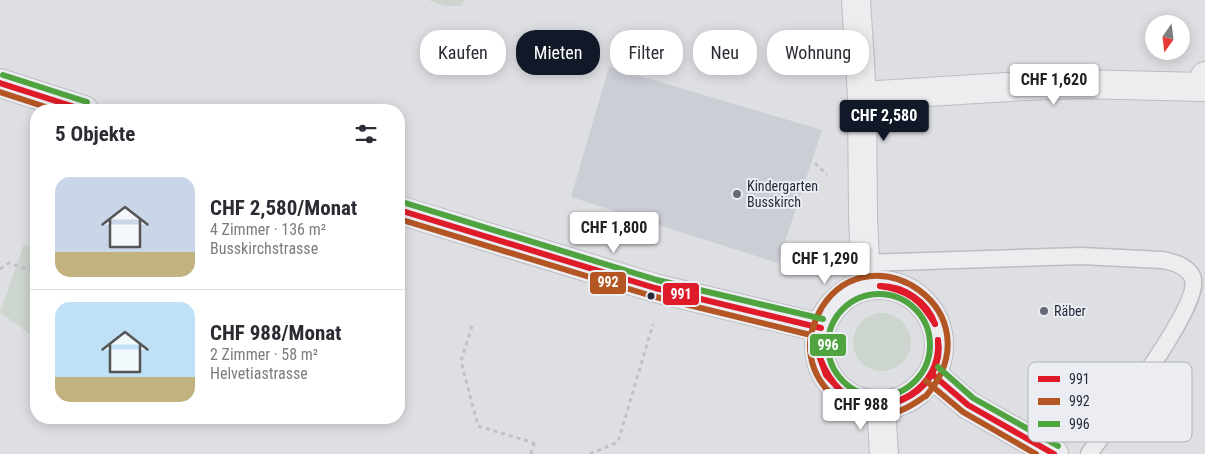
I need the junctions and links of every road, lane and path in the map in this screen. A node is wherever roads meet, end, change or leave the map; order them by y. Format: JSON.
{"nodes":[{"id":1,"x":856,"y":0,"type":"edge"},
{"id":2,"x":1205,"y":76,"type":"edge"},
{"id":3,"x":0,"y":83,"type":"edge"},
{"id":4,"x":862,"y":96,"type":"junction"},
{"id":5,"x":65,"y":104,"type":"edge"},
{"id":6,"x":405,"y":212,"type":"edge"},
{"id":7,"x":0,"y":270,"type":"edge"},
{"id":8,"x":30,"y":270,"type":"edge"},
{"id":9,"x":866,"y":275,"type":"junction"},
{"id":10,"x":654,"y":318,"type":"dead end"},
{"id":11,"x":472,"y":326,"type":"dead end"},
{"id":12,"x":821,"y":328,"type":"junction"},
{"id":13,"x":1154,"y":362,"type":"edge"},
{"id":14,"x":932,"y":374,"type":"junction"},
{"id":15,"x":881,"y":406,"type":"junction"},
{"id":16,"x":1028,"y":439,"type":"edge"},
{"id":17,"x":1033,"y":442,"type":"edge"},
{"id":18,"x":1098,"y":442,"type":"edge"},
{"id":19,"x":531,"y":454,"type":"edge"},
{"id":20,"x":590,"y":454,"type":"edge"},
{"id":21,"x":884,"y":454,"type":"edge"},
{"id":22,"x":1054,"y":454,"type":"edge"},
{"id":23,"x":1089,"y":454,"type":"edge"}],
"edges":[{"from":1,"to":4,"type":"street"},
{"from":2,"to":4,"type":"street"},
{"from":3,"to":5,"type":"street"},
{"from":4,"to":9,"type":"street"},
{"from":6,"to":12,"type":"street"},
{"from":7,"to":8,"type":"path"},
{"from":9,"to":12,"type":"street"},
{"from":9,"to":13,"type":"lane"},
{"from":9,"to":14,"type":"street"},
{"from":10,"to":20,"type":"path"},
{"from":11,"to":19,"type":"path"},
{"from":12,"to":15,"type":"street"},
{"from":14,"to":15,"type":"street"},
{"from":14,"to":16,"type":"street"},
{"from":15,"to":21,"type":"street"},
{"from":17,"to":22,"type":"street"},
{"from":18,"to":23,"type":"lane"}]}
